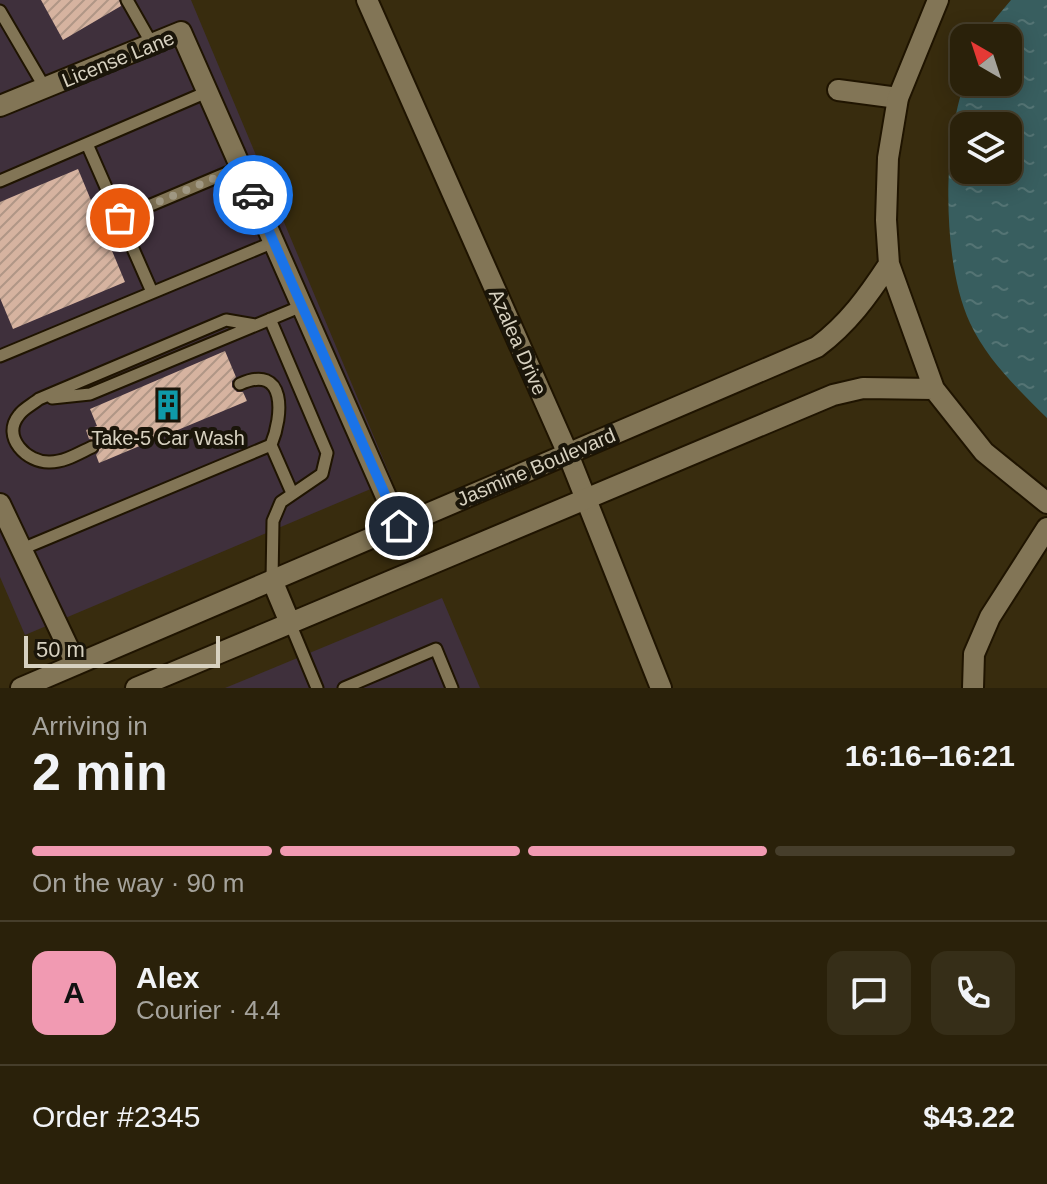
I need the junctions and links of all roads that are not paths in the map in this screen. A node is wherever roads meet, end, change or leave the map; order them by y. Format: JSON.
{"nodes":[{"id":1,"x":127,"y":0,"type":"edge"},
{"id":2,"x":367,"y":0,"type":"edge"},
{"id":3,"x":938,"y":0,"type":"edge"},
{"id":4,"x":0,"y":11,"type":"edge"},
{"id":5,"x":152,"y":44,"type":"junction"},
{"id":6,"x":45,"y":88,"type":"junction"},
{"id":7,"x":838,"y":90,"type":"dead end"},
{"id":8,"x":207,"y":92,"type":"junction"},
{"id":9,"x":898,"y":98,"type":"junction"},
{"id":10,"x":0,"y":106,"type":"edge"},
{"id":11,"x":87,"y":144,"type":"junction"},
{"id":12,"x":241,"y":167,"type":"junction"},
{"id":13,"x":0,"y":181,"type":"edge"},
{"id":14,"x":120,"y":218,"type":"junction"},
{"id":15,"x":274,"y":242,"type":"junction"},
{"id":16,"x":889,"y":264,"type":"junction"},
{"id":17,"x":152,"y":292,"type":"junction"},
{"id":18,"x":302,"y":306,"type":"junction"},
{"id":19,"x":270,"y":319,"type":"junction"},
{"id":20,"x":1,"y":354,"type":"edge"},
{"id":21,"x":240,"y":384,"type":"dead end"},
{"id":22,"x":934,"y":389,"type":"junction"},
{"id":23,"x":271,"y":445,"type":"junction"},
{"id":24,"x":92,"y":447,"type":"dead end"},
{"id":25,"x":568,"y":454,"type":"junction"},
{"id":26,"x":292,"y":493,"type":"junction"},
{"id":27,"x":586,"y":499,"type":"junction"},
{"id":28,"x":1047,"y":503,"type":"edge"},
{"id":29,"x":0,"y":504,"type":"edge"},
{"id":30,"x":399,"y":526,"type":"junction"},
{"id":31,"x":1047,"y":528,"type":"edge"},
{"id":32,"x":22,"y":549,"type":"junction"},
{"id":33,"x":272,"y":580,"type":"junction"},
{"id":34,"x":290,"y":623,"type":"junction"},
{"id":35,"x":76,"y":664,"type":"junction"},
{"id":36,"x":21,"y":688,"type":"edge"},
{"id":37,"x":136,"y":688,"type":"edge"},
{"id":38,"x":317,"y":688,"type":"edge"},
{"id":39,"x":344,"y":688,"type":"edge"},
{"id":40,"x":452,"y":688,"type":"edge"},
{"id":41,"x":661,"y":688,"type":"edge"},
{"id":42,"x":973,"y":688,"type":"edge"}],
"edges":[{"from":1,"to":5,"type":"lane"},
{"from":2,"to":25,"type":"street","name":"Azalea Drive"},
{"from":3,"to":9,"type":"street"},
{"from":4,"to":6,"type":"lane"},
{"from":5,"to":6,"type":"street","name":"License Lane"},
{"from":5,"to":8,"type":"street","name":"License Lane"},
{"from":6,"to":10,"type":"street","name":"License Lane"},
{"from":7,"to":9,"type":"street"},
{"from":8,"to":11,"type":"lane"},
{"from":8,"to":12,"type":"street","name":"License Lane"},
{"from":9,"to":16,"type":"street"},
{"from":11,"to":13,"type":"lane"},
{"from":11,"to":14,"type":"lane"},
{"from":12,"to":14,"type":"lane"},
{"from":12,"to":15,"type":"street","name":"License Lane"},
{"from":14,"to":17,"type":"lane"},
{"from":15,"to":17,"type":"lane"},
{"from":15,"to":18,"type":"street","name":"License Lane"},
{"from":16,"to":22,"type":"street"},
{"from":16,"to":25,"type":"street","name":"Jasmine Boulevard"},
{"from":17,"to":20,"type":"lane"},
{"from":18,"to":19,"type":"lane"},
{"from":18,"to":30,"type":"street","name":"License Lane"},
{"from":19,"to":24,"type":"lane"},
{"from":19,"to":26,"type":"lane"},
{"from":21,"to":23,"type":"lane"},
{"from":22,"to":27,"type":"street"},
{"from":22,"to":28,"type":"street"},
{"from":23,"to":26,"type":"lane"},
{"from":23,"to":32,"type":"lane"},
{"from":25,"to":27,"type":"street","name":"Azalea Drive"},
{"from":25,"to":30,"type":"street","name":"Jasmine Boulevard"},
{"from":26,"to":33,"type":"lane"},
{"from":27,"to":34,"type":"street"},
{"from":27,"to":41,"type":"street","name":"Azalea Drive"},
{"from":29,"to":32,"type":"street"},
{"from":30,"to":33,"type":"street","name":"Jasmine Boulevard"},
{"from":31,"to":42,"type":"street"},
{"from":32,"to":35,"type":"street"},
{"from":33,"to":34,"type":"street"},
{"from":33,"to":35,"type":"street","name":"Jasmine Boulevard"},
{"from":34,"to":37,"type":"street"},
{"from":34,"to":38,"type":"lane"},
{"from":35,"to":36,"type":"street","name":"Jasmine Boulevard"},
{"from":39,"to":40,"type":"lane"}]}
